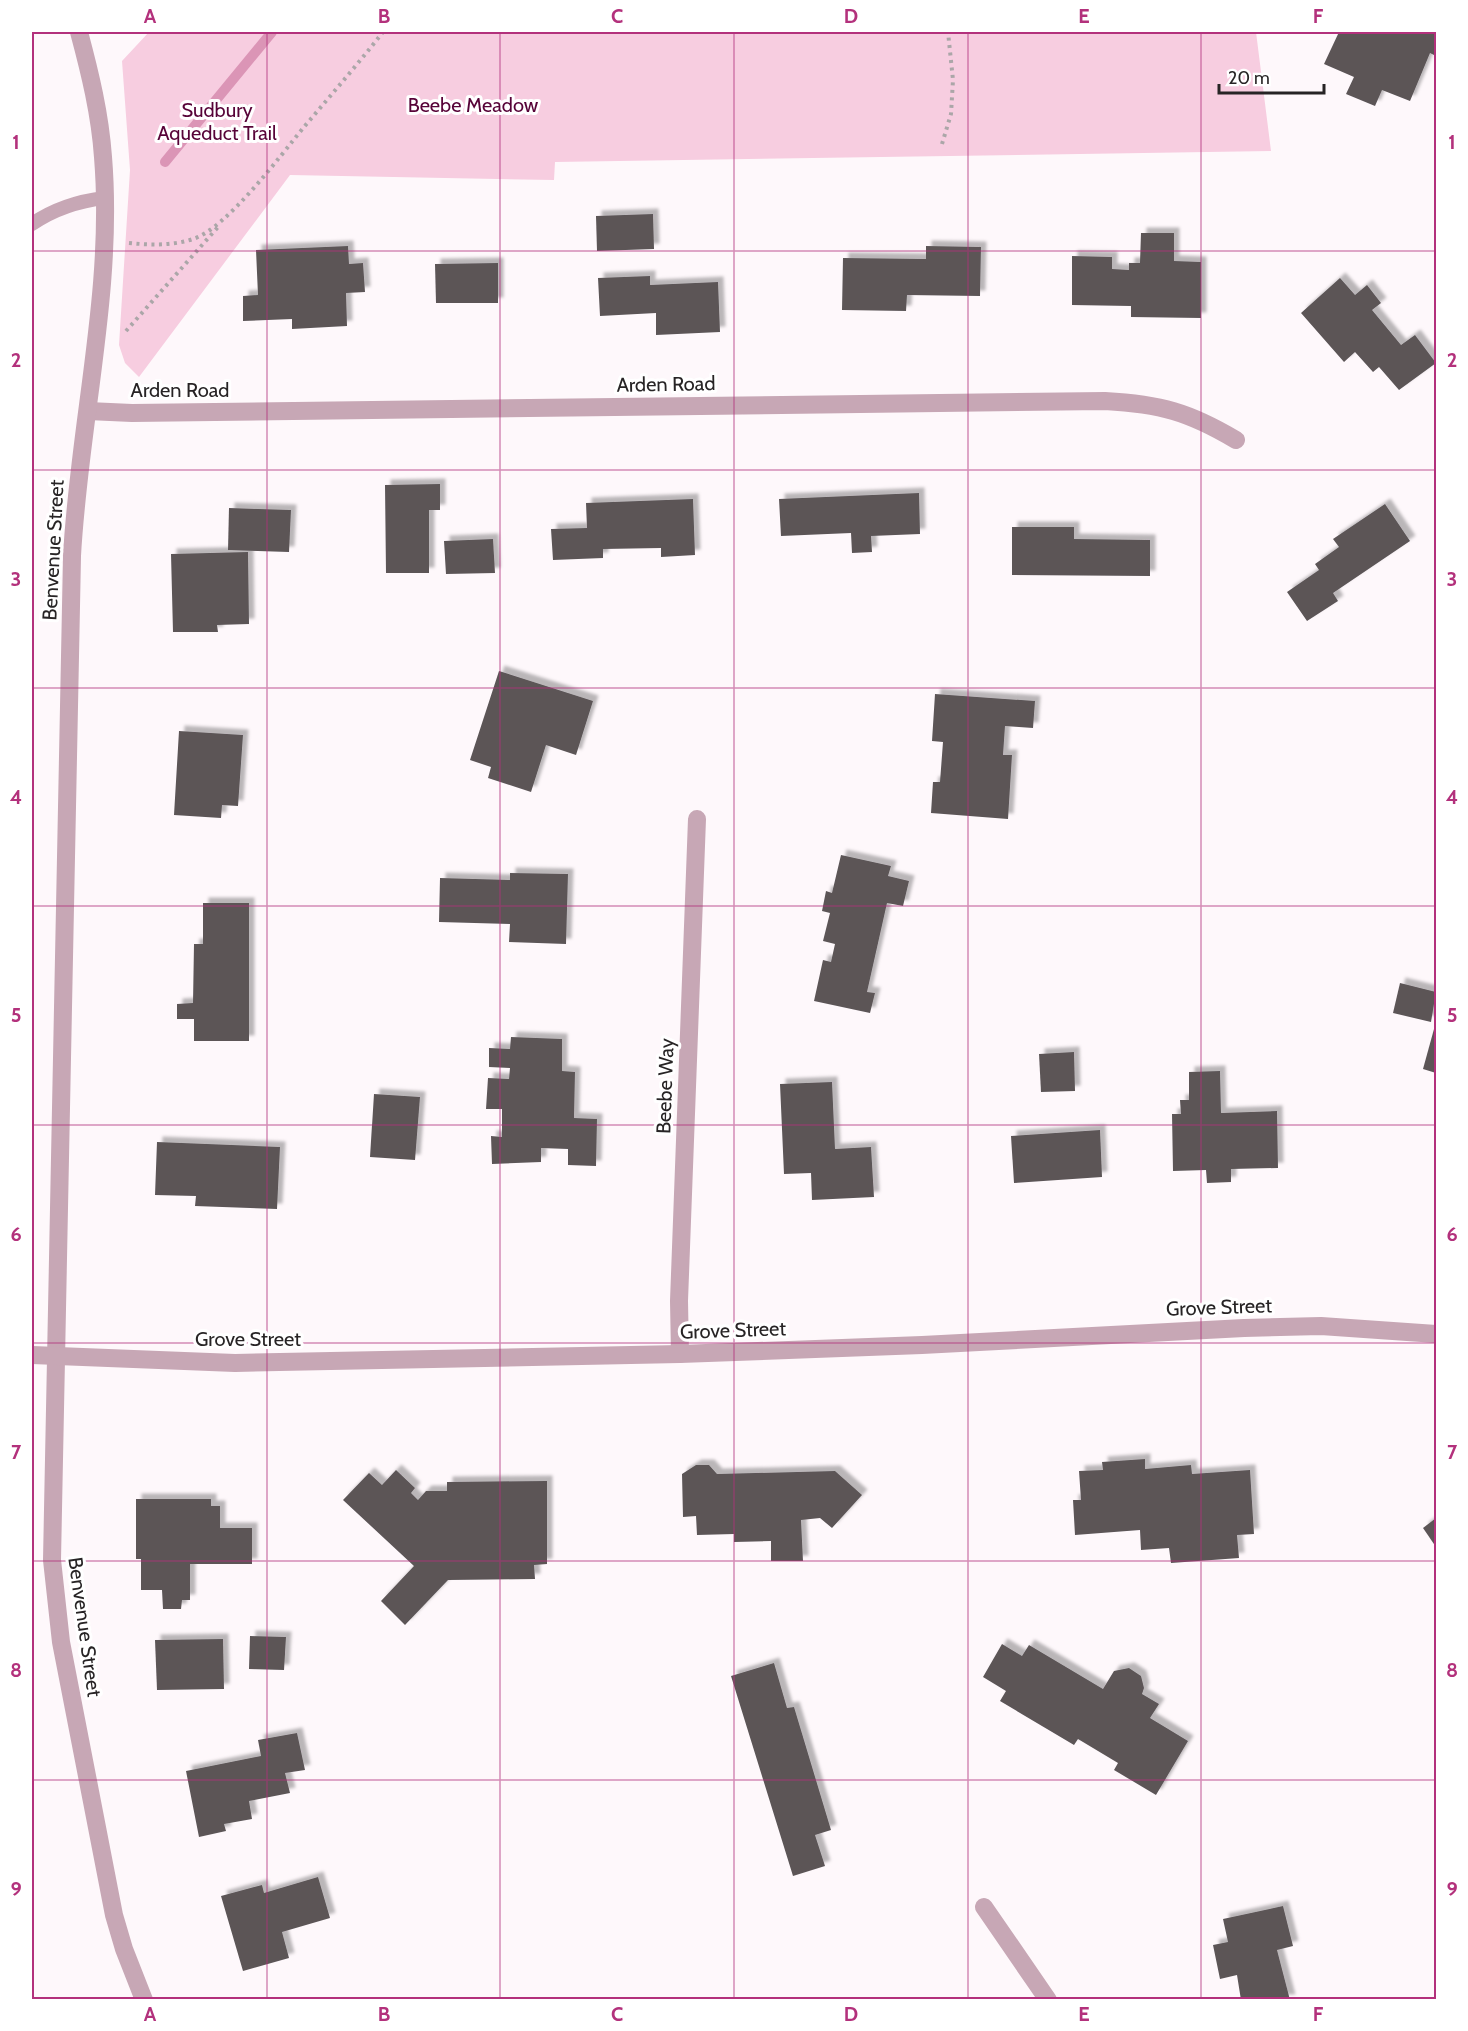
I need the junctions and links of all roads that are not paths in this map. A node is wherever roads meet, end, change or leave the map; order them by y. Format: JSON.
{"nodes":[{"id":1,"x":79,"y":32,"type":"edge"},
{"id":2,"x":105,"y":198,"type":"junction"},
{"id":3,"x":32,"y":224,"type":"edge"},
{"id":4,"x":88,"y":411,"type":"junction"},
{"id":5,"x":1236,"y":440,"type":"dead end"},
{"id":6,"x":697,"y":819,"type":"dead end"},
{"id":7,"x":1437,"y":1334,"type":"edge"},
{"id":8,"x":680,"y":1354,"type":"junction"},
{"id":9,"x":32,"y":1355,"type":"edge"},
{"id":10,"x":57,"y":1356,"type":"junction"},
{"id":11,"x":984,"y":1907,"type":"dead end"},
{"id":12,"x":144,"y":2000,"type":"edge"},
{"id":13,"x":1048,"y":2000,"type":"edge"}],
"edges":[{"from":1,"to":2,"type":"street","name":"Benvenue Street"},
{"from":2,"to":3,"type":"lane"},
{"from":2,"to":4,"type":"street","name":"Benvenue Street"},
{"from":4,"to":5,"type":"street","name":"Arden Road"},
{"from":4,"to":10,"type":"street","name":"Benvenue Street"},
{"from":6,"to":8,"type":"street","name":"Beebe Way"},
{"from":7,"to":8,"type":"street","name":"Grove Street"},
{"from":8,"to":10,"type":"street","name":"Grove Street"},
{"from":9,"to":10,"type":"street","name":"Grove Street"},
{"from":10,"to":12,"type":"street","name":"Benvenue Street"},
{"from":11,"to":13,"type":"street"}]}
